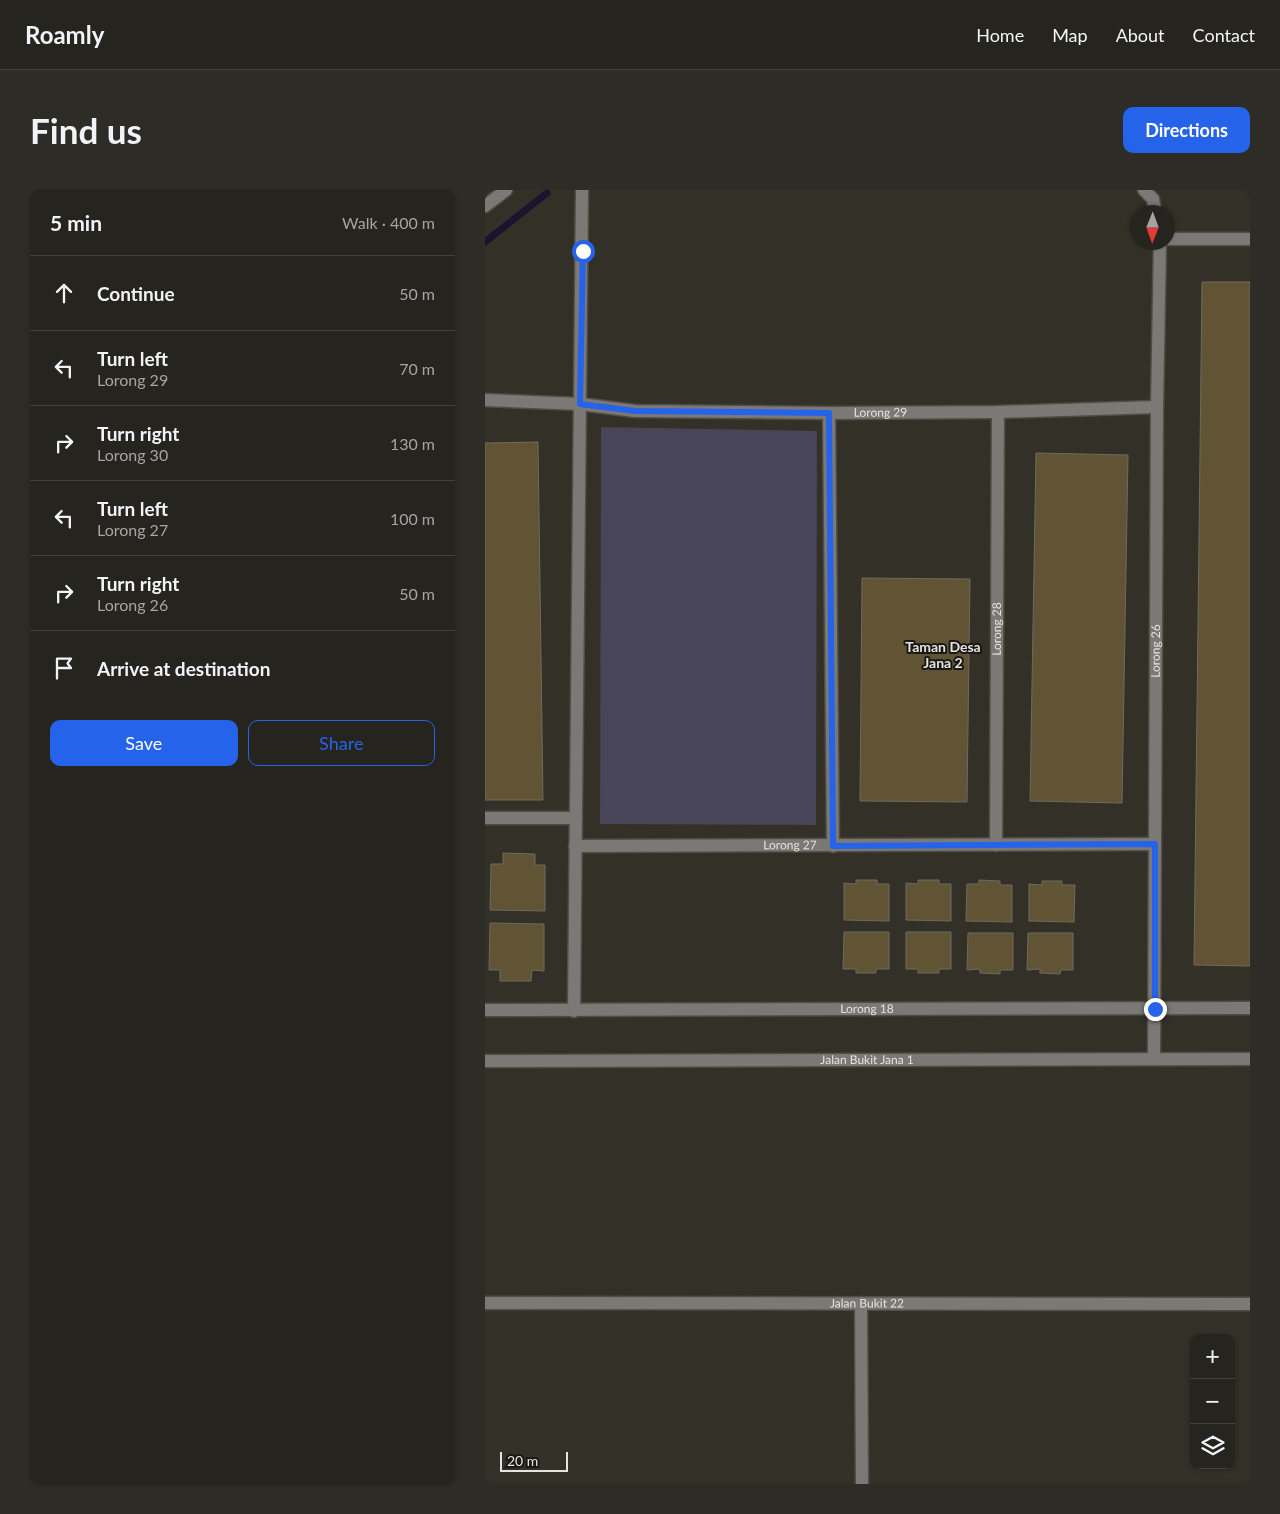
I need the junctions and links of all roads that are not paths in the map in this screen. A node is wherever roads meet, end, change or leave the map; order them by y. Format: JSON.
{"nodes":[{"id":1,"x":506,"y":190,"type":"edge"},
{"id":2,"x":582,"y":190,"type":"edge"},
{"id":3,"x":1144,"y":190,"type":"edge"},
{"id":4,"x":1154,"y":205,"type":"edge"},
{"id":5,"x":485,"y":206,"type":"edge"},
{"id":6,"x":1175,"y":239,"type":"edge"},
{"id":7,"x":1250,"y":239,"type":"edge"},
{"id":8,"x":1160,"y":250,"type":"edge"},
{"id":9,"x":485,"y":400,"type":"edge"},
{"id":10,"x":580,"y":404,"type":"junction"},
{"id":11,"x":1157,"y":407,"type":"junction"},
{"id":12,"x":998,"y":412,"type":"junction"},
{"id":13,"x":829,"y":413,"type":"junction"},
{"id":14,"x":485,"y":818,"type":"edge"},
{"id":15,"x":575,"y":818,"type":"junction"},
{"id":16,"x":1155,"y":844,"type":"junction"},
{"id":17,"x":996,"y":845,"type":"junction"},
{"id":18,"x":575,"y":846,"type":"junction"},
{"id":19,"x":833,"y":846,"type":"junction"},
{"id":20,"x":1250,"y":1008,"type":"edge"},
{"id":21,"x":1155,"y":1009,"type":"junction"},
{"id":22,"x":485,"y":1010,"type":"edge"},
{"id":23,"x":574,"y":1011,"type":"junction"},
{"id":24,"x":1154,"y":1059,"type":"junction"},
{"id":25,"x":1250,"y":1059,"type":"edge"},
{"id":26,"x":485,"y":1061,"type":"edge"},
{"id":27,"x":485,"y":1303,"type":"edge"},
{"id":28,"x":861,"y":1303,"type":"junction"},
{"id":29,"x":1250,"y":1304,"type":"edge"},
{"id":30,"x":862,"y":1484,"type":"edge"}],
"edges":[{"from":1,"to":5,"type":"street"},
{"from":2,"to":10,"type":"street"},
{"from":3,"to":4,"type":"street"},
{"from":6,"to":7,"type":"street"},
{"from":8,"to":11,"type":"street","name":"Lorong 26"},
{"from":9,"to":10,"type":"street","name":"Lorong 29"},
{"from":10,"to":13,"type":"street","name":"Lorong 29"},
{"from":10,"to":15,"type":"street"},
{"from":11,"to":12,"type":"street","name":"Lorong 29"},
{"from":11,"to":16,"type":"street","name":"Lorong 26"},
{"from":12,"to":13,"type":"street","name":"Lorong 29"},
{"from":12,"to":17,"type":"street","name":"Lorong 28"},
{"from":13,"to":19,"type":"street"},
{"from":14,"to":15,"type":"street"},
{"from":15,"to":18,"type":"street"},
{"from":16,"to":17,"type":"street","name":"Lorong 27"},
{"from":16,"to":21,"type":"street","name":"Lorong 26"},
{"from":17,"to":19,"type":"street","name":"Lorong 27"},
{"from":18,"to":19,"type":"street","name":"Lorong 27"},
{"from":18,"to":23,"type":"street"},
{"from":20,"to":21,"type":"street","name":"Lorong 18"},
{"from":21,"to":23,"type":"street","name":"Lorong 18"},
{"from":21,"to":24,"type":"street","name":"Lorong 26"},
{"from":22,"to":23,"type":"street","name":"Lorong 18"},
{"from":24,"to":25,"type":"street","name":"Jalan Bukit Jana 1"},
{"from":24,"to":26,"type":"street","name":"Jalan Bukit Jana 1"},
{"from":27,"to":28,"type":"street","name":"Jalan Bukit 22"},
{"from":28,"to":29,"type":"street","name":"Jalan Bukit 22"},
{"from":28,"to":30,"type":"street"}]}
